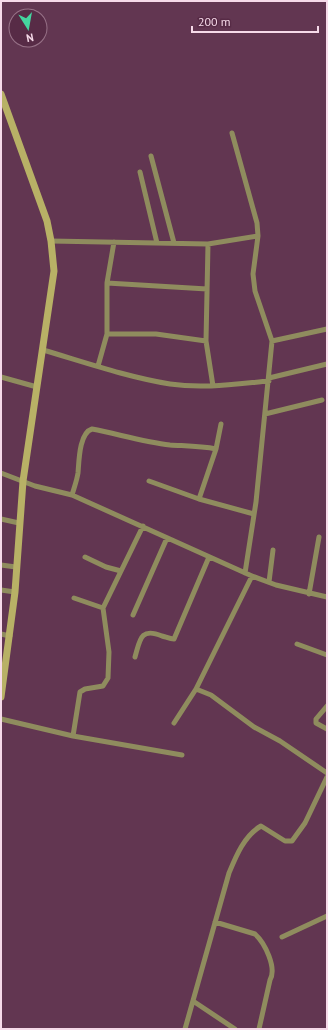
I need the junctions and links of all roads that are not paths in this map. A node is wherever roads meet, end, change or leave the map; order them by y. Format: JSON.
{"nodes":[{"id":1,"x":1,"y":94,"type":"edge"},
{"id":2,"x":232,"y":133,"type":"dead end"},
{"id":3,"x":151,"y":156,"type":"dead end"},
{"id":4,"x":140,"y":172,"type":"dead end"},
{"id":5,"x":258,"y":236,"type":"junction"},
{"id":6,"x":51,"y":241,"type":"junction"},
{"id":7,"x":114,"y":242,"type":"junction"},
{"id":8,"x":158,"y":243,"type":"junction"},
{"id":9,"x":174,"y":243,"type":"junction"},
{"id":10,"x":208,"y":244,"type":"junction"},
{"id":11,"x":107,"y":283,"type":"junction"},
{"id":12,"x":207,"y":288,"type":"junction"},
{"id":13,"x":327,"y":329,"type":"edge"},
{"id":14,"x":107,"y":334,"type":"junction"},
{"id":15,"x":206,"y":340,"type":"junction"},
{"id":16,"x":272,"y":341,"type":"junction"},
{"id":17,"x":43,"y":350,"type":"junction"},
{"id":18,"x":327,"y":364,"type":"edge"},
{"id":19,"x":98,"y":366,"type":"junction"},
{"id":20,"x":1,"y":377,"type":"edge"},
{"id":21,"x":269,"y":380,"type":"junction"},
{"id":22,"x":213,"y":386,"type":"junction"},
{"id":23,"x":36,"y":387,"type":"junction"},
{"id":24,"x":322,"y":400,"type":"dead end"},
{"id":25,"x":265,"y":414,"type":"junction"},
{"id":26,"x":221,"y":424,"type":"dead end"},
{"id":27,"x":216,"y":449,"type":"junction"},
{"id":28,"x":1,"y":473,"type":"edge"},
{"id":29,"x":23,"y":481,"type":"junction"},
{"id":30,"x":149,"y":481,"type":"dead end"},
{"id":31,"x":72,"y":495,"type":"junction"},
{"id":32,"x":199,"y":499,"type":"junction"},
{"id":33,"x":254,"y":514,"type":"junction"},
{"id":34,"x":1,"y":519,"type":"edge"},
{"id":35,"x":19,"y":523,"type":"junction"},
{"id":36,"x":143,"y":526,"type":"junction"},
{"id":37,"x":319,"y":537,"type":"dead end"},
{"id":38,"x":167,"y":538,"type":"junction"},
{"id":39,"x":273,"y":550,"type":"dead end"},
{"id":40,"x":85,"y":556,"type":"dead end"},
{"id":41,"x":210,"y":558,"type":"junction"},
{"id":42,"x":1,"y":565,"type":"edge"},
{"id":43,"x":16,"y":567,"type":"junction"},
{"id":44,"x":121,"y":571,"type":"junction"},
{"id":45,"x":245,"y":573,"type":"junction"},
{"id":46,"x":252,"y":576,"type":"junction"},
{"id":47,"x":269,"y":582,"type":"junction"},
{"id":48,"x":1,"y":590,"type":"edge"},
{"id":49,"x":15,"y":592,"type":"junction"},
{"id":50,"x":309,"y":594,"type":"junction"},
{"id":51,"x":74,"y":598,"type":"dead end"},
{"id":52,"x":327,"y":598,"type":"edge"},
{"id":53,"x":103,"y":608,"type":"junction"},
{"id":54,"x":134,"y":614,"type":"dead end"},
{"id":55,"x":1,"y":634,"type":"edge"},
{"id":56,"x":10,"y":636,"type":"junction"},
{"id":57,"x":297,"y":644,"type":"dead end"},
{"id":58,"x":327,"y":655,"type":"edge"},
{"id":59,"x":135,"y":657,"type":"dead end"},
{"id":60,"x":196,"y":689,"type":"junction"},
{"id":61,"x":1,"y":698,"type":"edge"},
{"id":62,"x":327,"y":706,"type":"edge"},
{"id":63,"x":1,"y":719,"type":"edge"},
{"id":64,"x":174,"y":723,"type":"dead end"},
{"id":65,"x":327,"y":729,"type":"edge"},
{"id":66,"x":74,"y":736,"type":"junction"},
{"id":67,"x":182,"y":755,"type":"dead end"},
{"id":68,"x":327,"y":773,"type":"edge"},
{"id":69,"x":327,"y":777,"type":"edge"},
{"id":70,"x":327,"y":916,"type":"edge"},
{"id":71,"x":215,"y":922,"type":"junction"},
{"id":72,"x":282,"y":937,"type":"dead end"},
{"id":73,"x":193,"y":1001,"type":"junction"},
{"id":74,"x":185,"y":1029,"type":"edge"},
{"id":75,"x":235,"y":1029,"type":"edge"},
{"id":76,"x":259,"y":1029,"type":"edge"}],
"edges":[{"from":1,"to":6,"type":"street"},
{"from":2,"to":5,"type":"street"},
{"from":3,"to":9,"type":"street"},
{"from":4,"to":8,"type":"street"},
{"from":5,"to":10,"type":"street"},
{"from":5,"to":16,"type":"street"},
{"from":6,"to":7,"type":"street"},
{"from":6,"to":17,"type":"street"},
{"from":7,"to":8,"type":"street"},
{"from":7,"to":11,"type":"street"},
{"from":8,"to":9,"type":"street"},
{"from":9,"to":10,"type":"street"},
{"from":10,"to":12,"type":"street"},
{"from":11,"to":12,"type":"street"},
{"from":11,"to":14,"type":"street"},
{"from":12,"to":15,"type":"street"},
{"from":13,"to":16,"type":"street"},
{"from":14,"to":15,"type":"street"},
{"from":14,"to":19,"type":"street"},
{"from":15,"to":22,"type":"street"},
{"from":16,"to":21,"type":"street"},
{"from":17,"to":19,"type":"street"},
{"from":17,"to":23,"type":"street"},
{"from":18,"to":21,"type":"street"},
{"from":19,"to":22,"type":"street"},
{"from":20,"to":23,"type":"street"},
{"from":21,"to":22,"type":"street"},
{"from":21,"to":25,"type":"street"},
{"from":23,"to":29,"type":"street"},
{"from":24,"to":25,"type":"street"},
{"from":25,"to":33,"type":"street"},
{"from":26,"to":27,"type":"street"},
{"from":27,"to":31,"type":"street"},
{"from":27,"to":32,"type":"street"},
{"from":28,"to":29,"type":"street"},
{"from":29,"to":31,"type":"street"},
{"from":29,"to":35,"type":"street"},
{"from":30,"to":32,"type":"street"},
{"from":31,"to":36,"type":"street"},
{"from":32,"to":33,"type":"street"},
{"from":33,"to":45,"type":"street"},
{"from":34,"to":35,"type":"street"},
{"from":35,"to":43,"type":"street"},
{"from":36,"to":38,"type":"street"},
{"from":36,"to":44,"type":"street"},
{"from":37,"to":50,"type":"street"},
{"from":38,"to":41,"type":"street"},
{"from":38,"to":54,"type":"street"},
{"from":39,"to":47,"type":"street"},
{"from":40,"to":44,"type":"street"},
{"from":41,"to":45,"type":"street"},
{"from":41,"to":59,"type":"street"},
{"from":42,"to":43,"type":"street"},
{"from":43,"to":49,"type":"street"},
{"from":44,"to":53,"type":"street"},
{"from":45,"to":46,"type":"street"},
{"from":46,"to":47,"type":"street"},
{"from":46,"to":60,"type":"street"},
{"from":47,"to":50,"type":"street"},
{"from":48,"to":49,"type":"street"},
{"from":49,"to":56,"type":"street"},
{"from":50,"to":52,"type":"street"},
{"from":51,"to":53,"type":"street"},
{"from":53,"to":66,"type":"street"},
{"from":55,"to":56,"type":"street"},
{"from":56,"to":61,"type":"street"},
{"from":57,"to":58,"type":"street"},
{"from":60,"to":64,"type":"street"},
{"from":60,"to":68,"type":"street"},
{"from":62,"to":65,"type":"street"},
{"from":63,"to":66,"type":"street"},
{"from":66,"to":67,"type":"street"},
{"from":69,"to":71,"type":"street"},
{"from":70,"to":72,"type":"street"},
{"from":71,"to":73,"type":"street"},
{"from":71,"to":76,"type":"street"},
{"from":73,"to":74,"type":"street"},
{"from":73,"to":75,"type":"street"}]}
